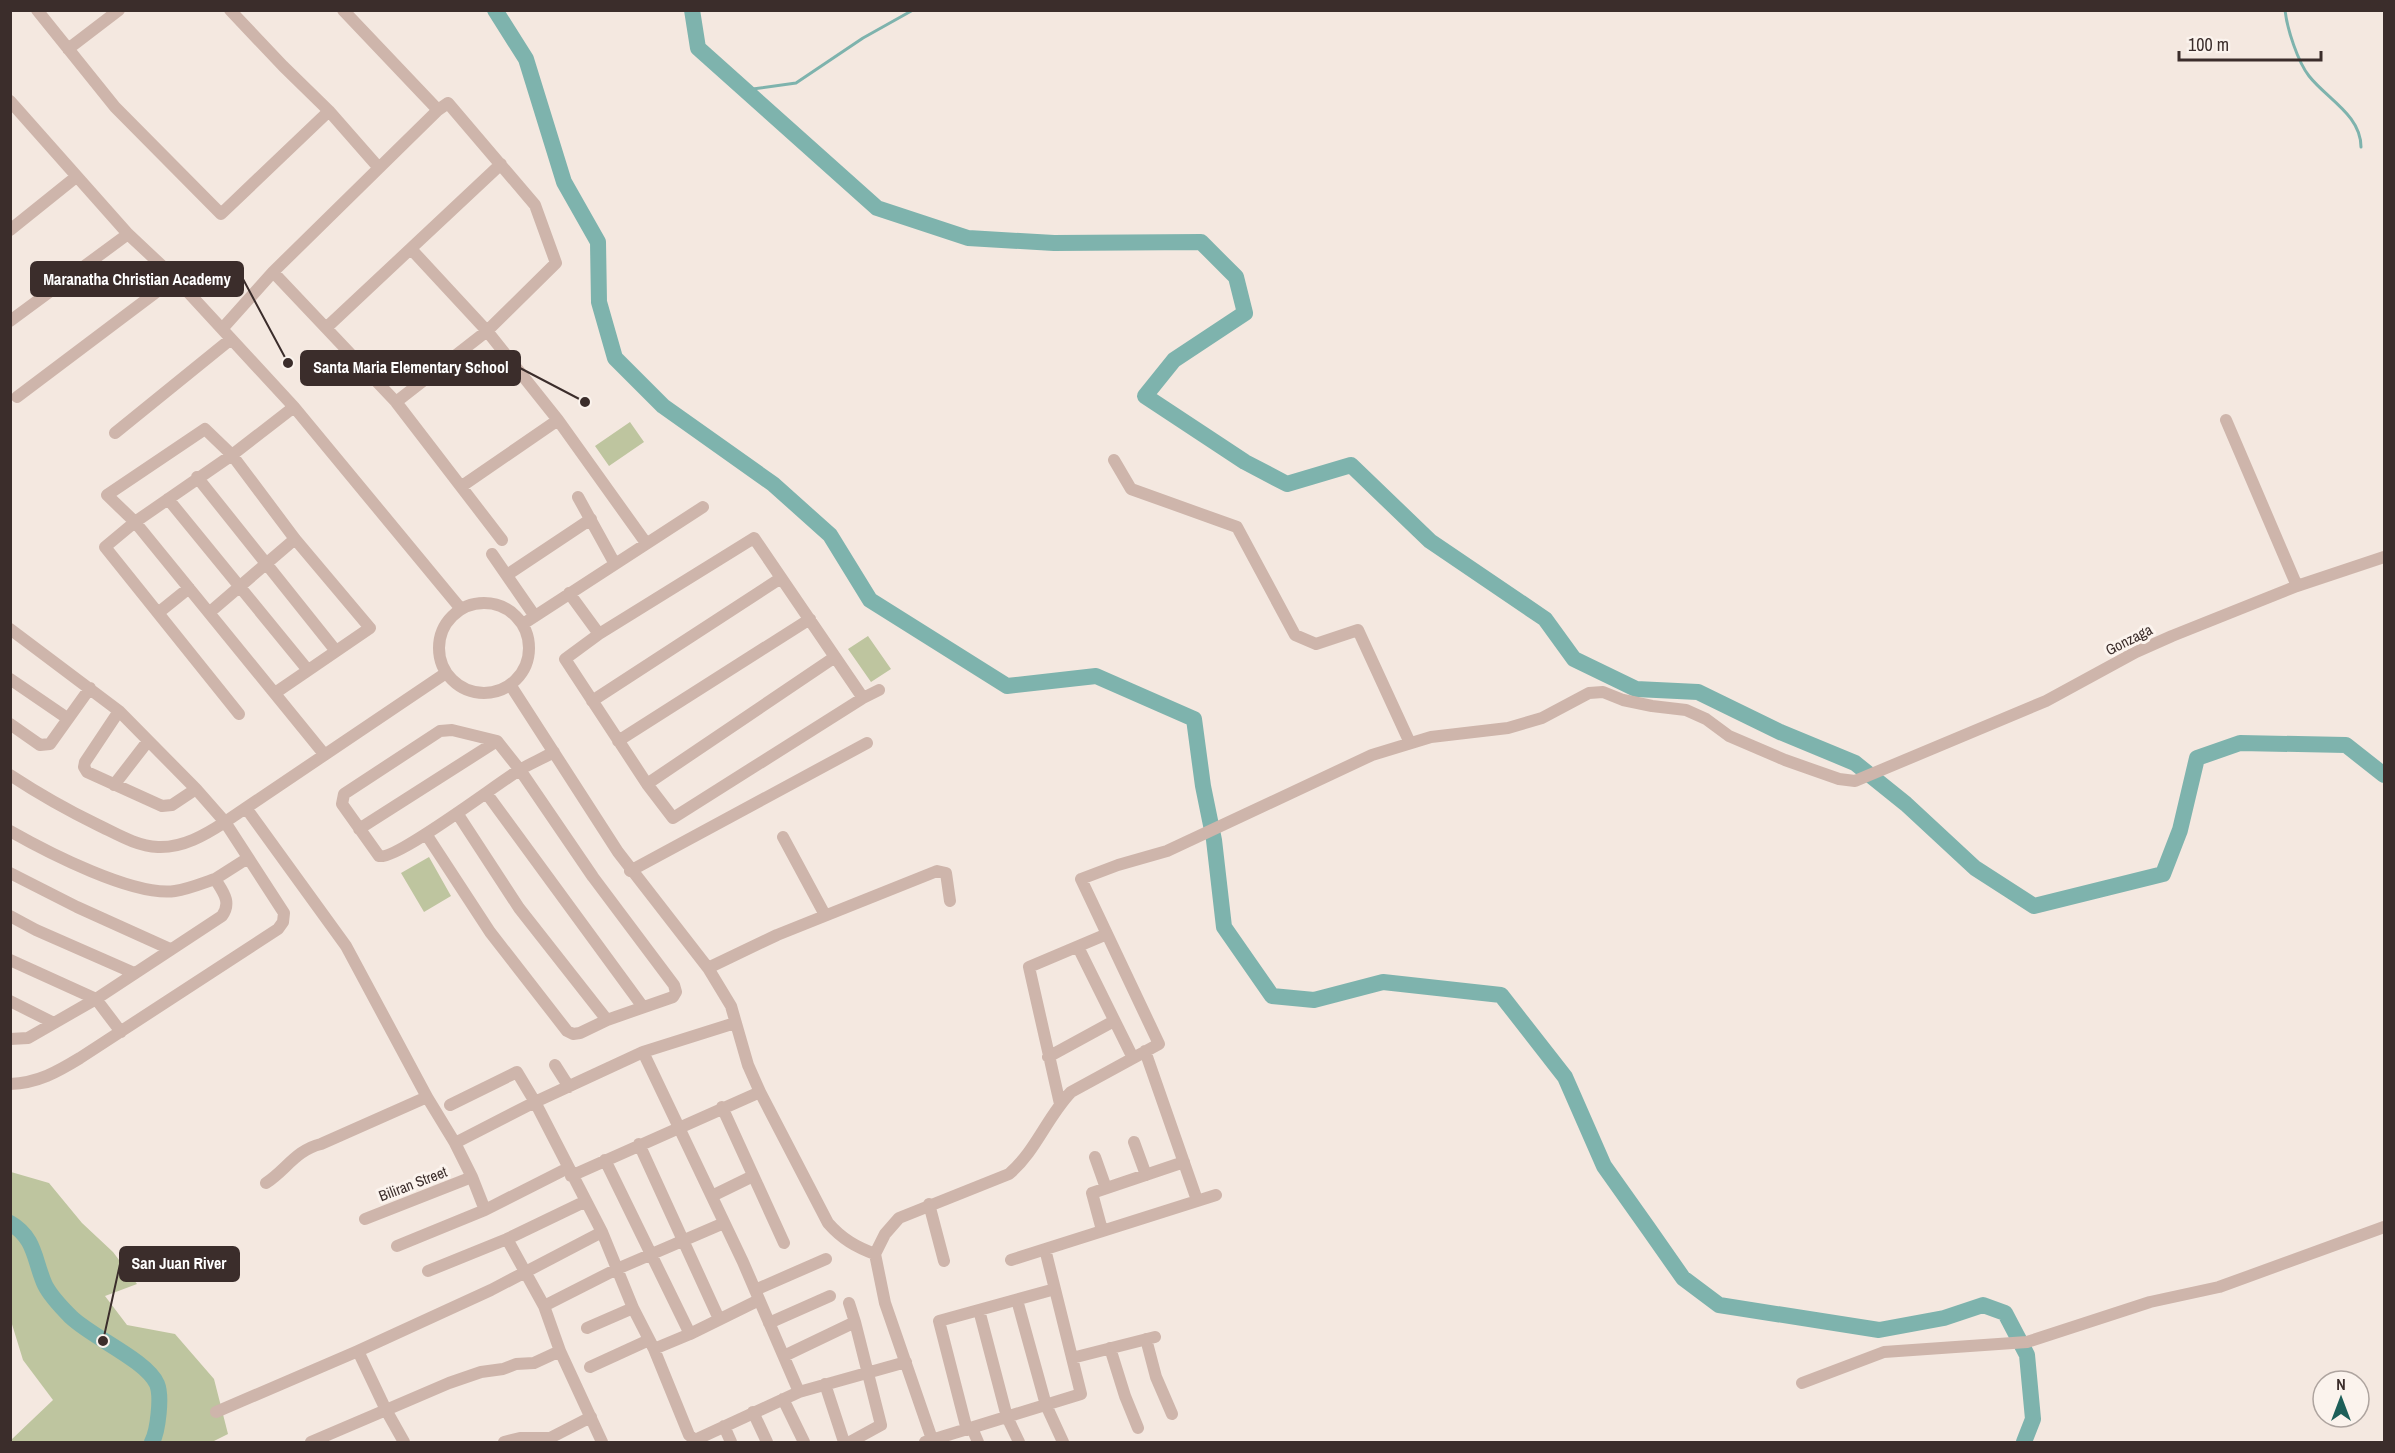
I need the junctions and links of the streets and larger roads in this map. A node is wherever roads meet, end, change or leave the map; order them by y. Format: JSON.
{"nodes":[{"id":1,"x":37,"y":10,"type":"edge"},
{"id":2,"x":119,"y":10,"type":"edge"},
{"id":3,"x":230,"y":10,"type":"edge"},
{"id":4,"x":343,"y":10,"type":"edge"},
{"id":5,"x":68,"y":49,"type":"junction"},
{"id":6,"x":10,"y":101,"type":"edge"},
{"id":7,"x":438,"y":110,"type":"junction"},
{"id":8,"x":329,"y":111,"type":"junction"},
{"id":9,"x":501,"y":164,"type":"junction"},
{"id":10,"x":380,"y":168,"type":"junction"},
{"id":11,"x":76,"y":177,"type":"junction"},
{"id":12,"x":10,"y":230,"type":"edge"},
{"id":13,"x":128,"y":234,"type":"junction"},
{"id":14,"x":411,"y":249,"type":"junction"},
{"id":15,"x":273,"y":272,"type":"junction"},
{"id":16,"x":175,"y":278,"type":"junction"},
{"id":17,"x":10,"y":321,"type":"edge"},
{"id":18,"x":326,"y":328,"type":"junction"},
{"id":19,"x":222,"y":329,"type":"junction"},
{"id":20,"x":487,"y":331,"type":"junction"},
{"id":21,"x":231,"y":339,"type":"junction"},
{"id":22,"x":17,"y":397,"type":"dead end"},
{"id":23,"x":396,"y":402,"type":"junction"},
{"id":24,"x":294,"y":407,"type":"junction"},
{"id":25,"x":558,"y":420,"type":"junction"},
{"id":26,"x":2226,"y":420,"type":"dead end"},
{"id":27,"x":115,"y":433,"type":"dead end"},
{"id":28,"x":232,"y":454,"type":"junction"},
{"id":29,"x":1114,"y":460,"type":"dead end"},
{"id":30,"x":197,"y":477,"type":"junction"},
{"id":31,"x":462,"y":486,"type":"junction"},
{"id":32,"x":578,"y":497,"type":"dead end"},
{"id":33,"x":168,"y":500,"type":"junction"},
{"id":34,"x":703,"y":507,"type":"dead end"},
{"id":35,"x":591,"y":519,"type":"junction"},
{"id":36,"x":135,"y":522,"type":"junction"},
{"id":37,"x":295,"y":538,"type":"junction"},
{"id":38,"x":502,"y":540,"type":"dead end"},
{"id":39,"x":646,"y":543,"type":"junction"},
{"id":40,"x":492,"y":554,"type":"dead end"},
{"id":41,"x":2385,"y":557,"type":"edge"},
{"id":42,"x":265,"y":564,"type":"junction"},
{"id":43,"x":615,"y":564,"type":"junction"},
{"id":44,"x":507,"y":575,"type":"junction"},
{"id":45,"x":782,"y":578,"type":"junction"},
{"id":46,"x":239,"y":586,"type":"junction"},
{"id":47,"x":2297,"y":586,"type":"junction"},
{"id":48,"x":189,"y":588,"type":"junction"},
{"id":49,"x":569,"y":593,"type":"junction"},
{"id":50,"x":461,"y":609,"type":"junction"},
{"id":51,"x":210,"y":612,"type":"junction"},
{"id":52,"x":158,"y":613,"type":"junction"},
{"id":53,"x":534,"y":615,"type":"junction"},
{"id":54,"x":810,"y":620,"type":"junction"},
{"id":55,"x":523,"y":624,"type":"junction"},
{"id":56,"x":10,"y":629,"type":"edge"},
{"id":57,"x":599,"y":634,"type":"junction"},
{"id":58,"x":336,"y":651,"type":"junction"},
{"id":59,"x":835,"y":657,"type":"junction"},
{"id":60,"x":307,"y":669,"type":"junction"},
{"id":61,"x":446,"y":673,"type":"junction"},
{"id":62,"x":10,"y":679,"type":"edge"},
{"id":63,"x":511,"y":686,"type":"junction"},
{"id":64,"x":90,"y":688,"type":"junction"},
{"id":65,"x":879,"y":690,"type":"dead end"},
{"id":66,"x":275,"y":693,"type":"junction"},
{"id":67,"x":863,"y":698,"type":"junction"},
{"id":68,"x":592,"y":701,"type":"junction"},
{"id":69,"x":119,"y":711,"type":"junction"},
{"id":70,"x":239,"y":714,"type":"dead end"},
{"id":71,"x":67,"y":718,"type":"junction"},
{"id":72,"x":10,"y":724,"type":"edge"},
{"id":73,"x":148,"y":741,"type":"junction"},
{"id":74,"x":497,"y":741,"type":"junction"},
{"id":75,"x":618,"y":741,"type":"junction"},
{"id":76,"x":867,"y":743,"type":"dead end"},
{"id":77,"x":1410,"y":743,"type":"junction"},
{"id":78,"x":554,"y":752,"type":"junction"},
{"id":79,"x":324,"y":754,"type":"junction"},
{"id":80,"x":520,"y":770,"type":"junction"},
{"id":81,"x":10,"y":775,"type":"edge"},
{"id":82,"x":646,"y":784,"type":"junction"},
{"id":83,"x":114,"y":785,"type":"junction"},
{"id":84,"x":196,"y":789,"type":"junction"},
{"id":85,"x":487,"y":794,"type":"junction"},
{"id":86,"x":246,"y":808,"type":"junction"},
{"id":87,"x":457,"y":813,"type":"junction"},
{"id":88,"x":225,"y":822,"type":"junction"},
{"id":89,"x":359,"y":829,"type":"junction"},
{"id":90,"x":11,"y":833,"type":"edge"},
{"id":91,"x":426,"y":834,"type":"junction"},
{"id":92,"x":783,"y":837,"type":"dead end"},
{"id":93,"x":248,"y":858,"type":"junction"},
{"id":94,"x":630,"y":871,"type":"junction"},
{"id":95,"x":10,"y":873,"type":"edge"},
{"id":96,"x":215,"y":879,"type":"junction"},
{"id":97,"x":950,"y":901,"type":"dead end"},
{"id":98,"x":825,"y":915,"type":"junction"},
{"id":99,"x":10,"y":916,"type":"edge"},
{"id":100,"x":1107,"y":934,"type":"junction"},
{"id":101,"x":1078,"y":947,"type":"junction"},
{"id":102,"x":170,"y":949,"type":"junction"},
{"id":103,"x":10,"y":960,"type":"edge"},
{"id":104,"x":708,"y":968,"type":"junction"},
{"id":105,"x":134,"y":973,"type":"junction"},
{"id":106,"x":96,"y":999,"type":"junction"},
{"id":107,"x":10,"y":1001,"type":"edge"},
{"id":108,"x":643,"y":1007,"type":"junction"},
{"id":109,"x":607,"y":1020,"type":"junction"},
{"id":110,"x":1114,"y":1021,"type":"junction"},
{"id":111,"x":54,"y":1023,"type":"junction"},
{"id":112,"x":735,"y":1023,"type":"junction"},
{"id":113,"x":121,"y":1032,"type":"junction"},
{"id":114,"x":10,"y":1039,"type":"edge"},
{"id":115,"x":1145,"y":1051,"type":"junction"},
{"id":116,"x":643,"y":1052,"type":"junction"},
{"id":117,"x":1048,"y":1057,"type":"junction"},
{"id":118,"x":1133,"y":1058,"type":"junction"},
{"id":119,"x":555,"y":1065,"type":"dead end"},
{"id":120,"x":10,"y":1084,"type":"edge"},
{"id":121,"x":569,"y":1087,"type":"junction"},
{"id":122,"x":760,"y":1092,"type":"junction"},
{"id":123,"x":427,"y":1098,"type":"junction"},
{"id":124,"x":535,"y":1102,"type":"junction"},
{"id":125,"x":1060,"y":1104,"type":"junction"},
{"id":126,"x":450,"y":1105,"type":"dead end"},
{"id":127,"x":722,"y":1107,"type":"junction"},
{"id":128,"x":678,"y":1128,"type":"junction"},
{"id":129,"x":1134,"y":1142,"type":"dead end"},
{"id":130,"x":455,"y":1143,"type":"junction"},
{"id":131,"x":639,"y":1144,"type":"junction"},
{"id":132,"x":1095,"y":1157,"type":"dead end"},
{"id":133,"x":605,"y":1160,"type":"junction"},
{"id":134,"x":1184,"y":1162,"type":"junction"},
{"id":135,"x":570,"y":1172,"type":"junction"},
{"id":136,"x":1146,"y":1175,"type":"junction"},
{"id":137,"x":753,"y":1176,"type":"junction"},
{"id":138,"x":472,"y":1177,"type":"junction"},
{"id":139,"x":266,"y":1183,"type":"dead end"},
{"id":140,"x":1107,"y":1188,"type":"junction"},
{"id":141,"x":1216,"y":1195,"type":"dead end"},
{"id":142,"x":712,"y":1196,"type":"junction"},
{"id":143,"x":1197,"y":1200,"type":"junction"},
{"id":144,"x":586,"y":1201,"type":"junction"},
{"id":145,"x":929,"y":1204,"type":"junction"},
{"id":146,"x":485,"y":1210,"type":"junction"},
{"id":147,"x":365,"y":1219,"type":"dead end"},
{"id":148,"x":724,"y":1223,"type":"junction"},
{"id":149,"x":2385,"y":1227,"type":"edge"},
{"id":150,"x":1102,"y":1230,"type":"junction"},
{"id":151,"x":602,"y":1232,"type":"junction"},
{"id":152,"x":507,"y":1239,"type":"junction"},
{"id":153,"x":683,"y":1240,"type":"junction"},
{"id":154,"x":784,"y":1243,"type":"dead end"},
{"id":155,"x":397,"y":1245,"type":"dead end"},
{"id":156,"x":1045,"y":1248,"type":"junction"},
{"id":157,"x":875,"y":1254,"type":"junction"},
{"id":158,"x":651,"y":1255,"type":"junction"},
{"id":159,"x":826,"y":1259,"type":"dead end"},
{"id":160,"x":1011,"y":1260,"type":"dead end"},
{"id":161,"x":944,"y":1261,"type":"dead end"},
{"id":162,"x":617,"y":1269,"type":"junction"},
{"id":163,"x":428,"y":1271,"type":"dead end"},
{"id":164,"x":524,"y":1273,"type":"junction"},
{"id":165,"x":1055,"y":1289,"type":"junction"},
{"id":166,"x":757,"y":1295,"type":"junction"},
{"id":167,"x":830,"y":1296,"type":"dead end"},
{"id":168,"x":1017,"y":1300,"type":"junction"},
{"id":169,"x":849,"y":1303,"type":"dead end"},
{"id":170,"x":544,"y":1306,"type":"junction"},
{"id":171,"x":633,"y":1308,"type":"junction"},
{"id":172,"x":980,"y":1310,"type":"junction"},
{"id":173,"x":719,"y":1319,"type":"junction"},
{"id":174,"x":855,"y":1322,"type":"junction"},
{"id":175,"x":769,"y":1323,"type":"junction"},
{"id":176,"x":587,"y":1328,"type":"dead end"},
{"id":177,"x":690,"y":1334,"type":"junction"},
{"id":178,"x":652,"y":1344,"type":"junction"},
{"id":179,"x":1110,"y":1348,"type":"junction"},
{"id":180,"x":358,"y":1351,"type":"junction"},
{"id":181,"x":560,"y":1352,"type":"junction"},
{"id":182,"x":784,"y":1356,"type":"junction"},
{"id":183,"x":1072,"y":1358,"type":"junction"},
{"id":184,"x":906,"y":1362,"type":"junction"},
{"id":185,"x":590,"y":1367,"type":"dead end"},
{"id":186,"x":867,"y":1371,"type":"junction"},
{"id":187,"x":1802,"y":1383,"type":"dead end"},
{"id":188,"x":825,"y":1384,"type":"junction"},
{"id":189,"x":799,"y":1392,"type":"junction"},
{"id":190,"x":783,"y":1399,"type":"junction"},
{"id":191,"x":1046,"y":1405,"type":"junction"},
{"id":192,"x":386,"y":1410,"type":"junction"},
{"id":193,"x":216,"y":1412,"type":"dead end"},
{"id":194,"x":753,"y":1413,"type":"junction"},
{"id":195,"x":1172,"y":1414,"type":"dead end"},
{"id":196,"x":591,"y":1417,"type":"junction"},
{"id":197,"x":1007,"y":1417,"type":"junction"},
{"id":198,"x":724,"y":1426,"type":"junction"},
{"id":199,"x":1138,"y":1428,"type":"dead end"},
{"id":200,"x":969,"y":1429,"type":"junction"},
{"id":201,"x":695,"y":1441,"type":"edge"},
{"id":202,"x":929,"y":1441,"type":"edge"},
{"id":203,"x":311,"y":1443,"type":"edge"},
{"id":204,"x":404,"y":1443,"type":"edge"},
{"id":205,"x":504,"y":1443,"type":"edge"},
{"id":206,"x":602,"y":1443,"type":"edge"},
{"id":207,"x":730,"y":1443,"type":"edge"},
{"id":208,"x":766,"y":1443,"type":"edge"},
{"id":209,"x":804,"y":1443,"type":"edge"},
{"id":210,"x":844,"y":1443,"type":"edge"},
{"id":211,"x":850,"y":1443,"type":"edge"},
{"id":212,"x":978,"y":1443,"type":"edge"},
{"id":213,"x":1019,"y":1443,"type":"edge"},
{"id":214,"x":1063,"y":1443,"type":"edge"}],
"edges":[{"from":1,"to":5,"type":"street"},
{"from":2,"to":5,"type":"street"},
{"from":3,"to":8,"type":"street"},
{"from":4,"to":7,"type":"street"},
{"from":5,"to":8,"type":"street"},
{"from":6,"to":11,"type":"street"},
{"from":7,"to":9,"type":"street"},
{"from":7,"to":10,"type":"street"},
{"from":8,"to":10,"type":"street"},
{"from":9,"to":14,"type":"street"},
{"from":9,"to":20,"type":"street"},
{"from":10,"to":15,"type":"street"},
{"from":11,"to":12,"type":"street"},
{"from":11,"to":13,"type":"street"},
{"from":13,"to":16,"type":"street"},
{"from":13,"to":17,"type":"street"},
{"from":14,"to":18,"type":"street"},
{"from":14,"to":20,"type":"street"},
{"from":15,"to":18,"type":"street"},
{"from":15,"to":19,"type":"street"},
{"from":16,"to":19,"type":"street"},
{"from":16,"to":22,"type":"street"},
{"from":18,"to":23,"type":"street"},
{"from":19,"to":21,"type":"street"},
{"from":20,"to":23,"type":"street"},
{"from":20,"to":25,"type":"street"},
{"from":21,"to":24,"type":"street"},
{"from":21,"to":27,"type":"street"},
{"from":23,"to":31,"type":"street"},
{"from":24,"to":28,"type":"street"},
{"from":24,"to":50,"type":"street"},
{"from":25,"to":31,"type":"street"},
{"from":25,"to":39,"type":"street"},
{"from":26,"to":47,"type":"street"},
{"from":28,"to":30,"type":"street"},
{"from":28,"to":36,"type":"street"},
{"from":28,"to":37,"type":"street"},
{"from":29,"to":77,"type":"street"},
{"from":30,"to":33,"type":"street"},
{"from":30,"to":42,"type":"street"},
{"from":31,"to":38,"type":"street"},
{"from":32,"to":35,"type":"street"},
{"from":33,"to":36,"type":"street"},
{"from":33,"to":46,"type":"street"},
{"from":34,"to":39,"type":"street"},
{"from":35,"to":43,"type":"street"},
{"from":35,"to":44,"type":"street"},
{"from":36,"to":48,"type":"street"},
{"from":36,"to":52,"type":"street"},
{"from":37,"to":42,"type":"street"},
{"from":37,"to":58,"type":"street"},
{"from":39,"to":43,"type":"street"},
{"from":40,"to":44,"type":"street"},
{"from":41,"to":47,"type":"street","name":"Gonzaga"},
{"from":42,"to":46,"type":"street"},
{"from":42,"to":58,"type":"street"},
{"from":43,"to":49,"type":"street"},
{"from":44,"to":53,"type":"street"},
{"from":45,"to":54,"type":"street"},
{"from":45,"to":57,"type":"street"},
{"from":45,"to":68,"type":"street"},
{"from":46,"to":51,"type":"street"},
{"from":46,"to":60,"type":"street"},
{"from":47,"to":77,"type":"street","name":"Gonzaga"},
{"from":48,"to":51,"type":"street"},
{"from":48,"to":52,"type":"street"},
{"from":49,"to":53,"type":"street"},
{"from":49,"to":57,"type":"street"},
{"from":50,"to":55,"type":"street"},
{"from":50,"to":61,"type":"street"},
{"from":51,"to":66,"type":"street"},
{"from":52,"to":70,"type":"street"},
{"from":53,"to":55,"type":"street"},
{"from":54,"to":59,"type":"street"},
{"from":54,"to":75,"type":"street"},
{"from":55,"to":63,"type":"street"},
{"from":56,"to":64,"type":"street"},
{"from":57,"to":68,"type":"street"},
{"from":58,"to":60,"type":"street"},
{"from":59,"to":67,"type":"street"},
{"from":59,"to":82,"type":"street"},
{"from":60,"to":66,"type":"street"},
{"from":61,"to":63,"type":"street"},
{"from":61,"to":79,"type":"street"},
{"from":62,"to":71,"type":"street"},
{"from":63,"to":78,"type":"street"},
{"from":64,"to":69,"type":"street"},
{"from":64,"to":71,"type":"street"},
{"from":65,"to":67,"type":"street"},
{"from":66,"to":79,"type":"street"},
{"from":67,"to":82,"type":"street"},
{"from":68,"to":75,"type":"street"},
{"from":69,"to":73,"type":"street"},
{"from":69,"to":83,"type":"street"},
{"from":71,"to":72,"type":"street"},
{"from":73,"to":83,"type":"street"},
{"from":73,"to":84,"type":"street"},
{"from":74,"to":80,"type":"street"},
{"from":74,"to":89,"type":"street"},
{"from":74,"to":89,"type":"street"},
{"from":75,"to":82,"type":"street"},
{"from":76,"to":94,"type":"street"},
{"from":77,"to":100,"type":"street"},
{"from":78,"to":80,"type":"street"},
{"from":78,"to":94,"type":"street"},
{"from":79,"to":86,"type":"street"},
{"from":80,"to":85,"type":"street"},
{"from":80,"to":108,"type":"street"},
{"from":81,"to":88,"type":"street"},
{"from":83,"to":84,"type":"street"},
{"from":84,"to":88,"type":"street"},
{"from":85,"to":87,"type":"street"},
{"from":85,"to":108,"type":"street"},
{"from":86,"to":88,"type":"street"},
{"from":86,"to":123,"type":"street"},
{"from":87,"to":91,"type":"street"},
{"from":87,"to":109,"type":"street"},
{"from":88,"to":93,"type":"street"},
{"from":89,"to":91,"type":"street"},
{"from":90,"to":96,"type":"street"},
{"from":91,"to":109,"type":"street"},
{"from":92,"to":98,"type":"street"},
{"from":93,"to":96,"type":"street"},
{"from":93,"to":113,"type":"street"},
{"from":94,"to":104,"type":"street"},
{"from":95,"to":102,"type":"street"},
{"from":96,"to":102,"type":"street"},
{"from":97,"to":98,"type":"street"},
{"from":98,"to":104,"type":"street"},
{"from":99,"to":105,"type":"street"},
{"from":100,"to":101,"type":"street"},
{"from":100,"to":115,"type":"street"},
{"from":101,"to":110,"type":"street"},
{"from":101,"to":117,"type":"street"},
{"from":102,"to":105,"type":"street"},
{"from":103,"to":106,"type":"street"},
{"from":104,"to":112,"type":"street"},
{"from":105,"to":106,"type":"street"},
{"from":106,"to":111,"type":"street"},
{"from":106,"to":113,"type":"street"},
{"from":107,"to":111,"type":"street"},
{"from":108,"to":109,"type":"street"},
{"from":110,"to":117,"type":"street"},
{"from":110,"to":118,"type":"street"},
{"from":111,"to":114,"type":"street"},
{"from":112,"to":116,"type":"street"},
{"from":112,"to":122,"type":"street"},
{"from":113,"to":120,"type":"street"},
{"from":115,"to":118,"type":"street"},
{"from":115,"to":134,"type":"street"},
{"from":116,"to":121,"type":"street"},
{"from":116,"to":128,"type":"street"},
{"from":117,"to":125,"type":"street"},
{"from":118,"to":125,"type":"street"},
{"from":119,"to":121,"type":"street"},
{"from":121,"to":124,"type":"street"},
{"from":122,"to":127,"type":"street"},
{"from":122,"to":157,"type":"street"},
{"from":123,"to":130,"type":"street"},
{"from":123,"to":139,"type":"street"},
{"from":124,"to":126,"type":"street"},
{"from":124,"to":130,"type":"street"},
{"from":124,"to":135,"type":"street"},
{"from":125,"to":145,"type":"street"},
{"from":127,"to":128,"type":"street"},
{"from":127,"to":137,"type":"street"},
{"from":128,"to":131,"type":"street"},
{"from":128,"to":142,"type":"street"},
{"from":129,"to":136,"type":"street"},
{"from":130,"to":138,"type":"street"},
{"from":131,"to":133,"type":"street"},
{"from":131,"to":153,"type":"street"},
{"from":132,"to":140,"type":"street"},
{"from":133,"to":135,"type":"street"},
{"from":133,"to":158,"type":"street"},
{"from":134,"to":136,"type":"street"},
{"from":134,"to":143,"type":"street"},
{"from":135,"to":144,"type":"street"},
{"from":135,"to":146,"type":"street"},
{"from":136,"to":140,"type":"street"},
{"from":137,"to":142,"type":"street"},
{"from":137,"to":154,"type":"street"},
{"from":138,"to":146,"type":"street"},
{"from":138,"to":147,"type":"street","name":"Biliran Street"},
{"from":140,"to":150,"type":"street"},
{"from":141,"to":143,"type":"street"},
{"from":142,"to":148,"type":"street"},
{"from":143,"to":150,"type":"street"},
{"from":144,"to":151,"type":"street"},
{"from":144,"to":152,"type":"street"},
{"from":145,"to":157,"type":"street"},
{"from":145,"to":161,"type":"street"},
{"from":146,"to":155,"type":"street"},
{"from":148,"to":153,"type":"street"},
{"from":148,"to":166,"type":"street"},
{"from":149,"to":187,"type":"street"},
{"from":150,"to":156,"type":"street"},
{"from":151,"to":162,"type":"street"},
{"from":151,"to":164,"type":"street"},
{"from":152,"to":163,"type":"street"},
{"from":152,"to":164,"type":"street"},
{"from":153,"to":158,"type":"street"},
{"from":153,"to":173,"type":"street"},
{"from":156,"to":160,"type":"street"},
{"from":156,"to":165,"type":"street"},
{"from":157,"to":184,"type":"street"},
{"from":158,"to":162,"type":"street"},
{"from":158,"to":177,"type":"street"},
{"from":159,"to":166,"type":"street"},
{"from":162,"to":170,"type":"street"},
{"from":162,"to":171,"type":"street"},
{"from":164,"to":170,"type":"street"},
{"from":164,"to":180,"type":"street"},
{"from":165,"to":168,"type":"street"},
{"from":165,"to":183,"type":"street"},
{"from":166,"to":173,"type":"street"},
{"from":166,"to":175,"type":"street"},
{"from":167,"to":175,"type":"street"},
{"from":168,"to":172,"type":"street"},
{"from":168,"to":191,"type":"street"},
{"from":169,"to":174,"type":"street"},
{"from":170,"to":181,"type":"street"},
{"from":171,"to":176,"type":"street"},
{"from":171,"to":178,"type":"street"},
{"from":172,"to":197,"type":"street"},
{"from":172,"to":200,"type":"street"},
{"from":173,"to":177,"type":"street"},
{"from":174,"to":182,"type":"street"},
{"from":174,"to":186,"type":"street"},
{"from":175,"to":182,"type":"street"},
{"from":177,"to":178,"type":"street"},
{"from":178,"to":185,"type":"street"},
{"from":178,"to":201,"type":"street"},
{"from":179,"to":183,"type":"street"},
{"from":179,"to":195,"type":"street"},
{"from":179,"to":199,"type":"street"},
{"from":180,"to":192,"type":"street"},
{"from":180,"to":193,"type":"street"},
{"from":181,"to":192,"type":"street"},
{"from":181,"to":196,"type":"street"},
{"from":182,"to":189,"type":"street"},
{"from":183,"to":191,"type":"street"},
{"from":184,"to":186,"type":"street"},
{"from":184,"to":202,"type":"street"},
{"from":186,"to":188,"type":"street"},
{"from":186,"to":211,"type":"street"},
{"from":188,"to":189,"type":"street"},
{"from":188,"to":210,"type":"street"},
{"from":189,"to":190,"type":"street"},
{"from":190,"to":194,"type":"street"},
{"from":190,"to":209,"type":"street"},
{"from":191,"to":197,"type":"street"},
{"from":191,"to":214,"type":"street"},
{"from":192,"to":203,"type":"street"},
{"from":192,"to":204,"type":"street"},
{"from":194,"to":198,"type":"street"},
{"from":194,"to":208,"type":"street"},
{"from":196,"to":205,"type":"street"},
{"from":196,"to":206,"type":"street"},
{"from":197,"to":200,"type":"street"},
{"from":197,"to":213,"type":"street"},
{"from":198,"to":201,"type":"street"},
{"from":198,"to":207,"type":"street"},
{"from":200,"to":202,"type":"street"},
{"from":200,"to":212,"type":"street"}]}
